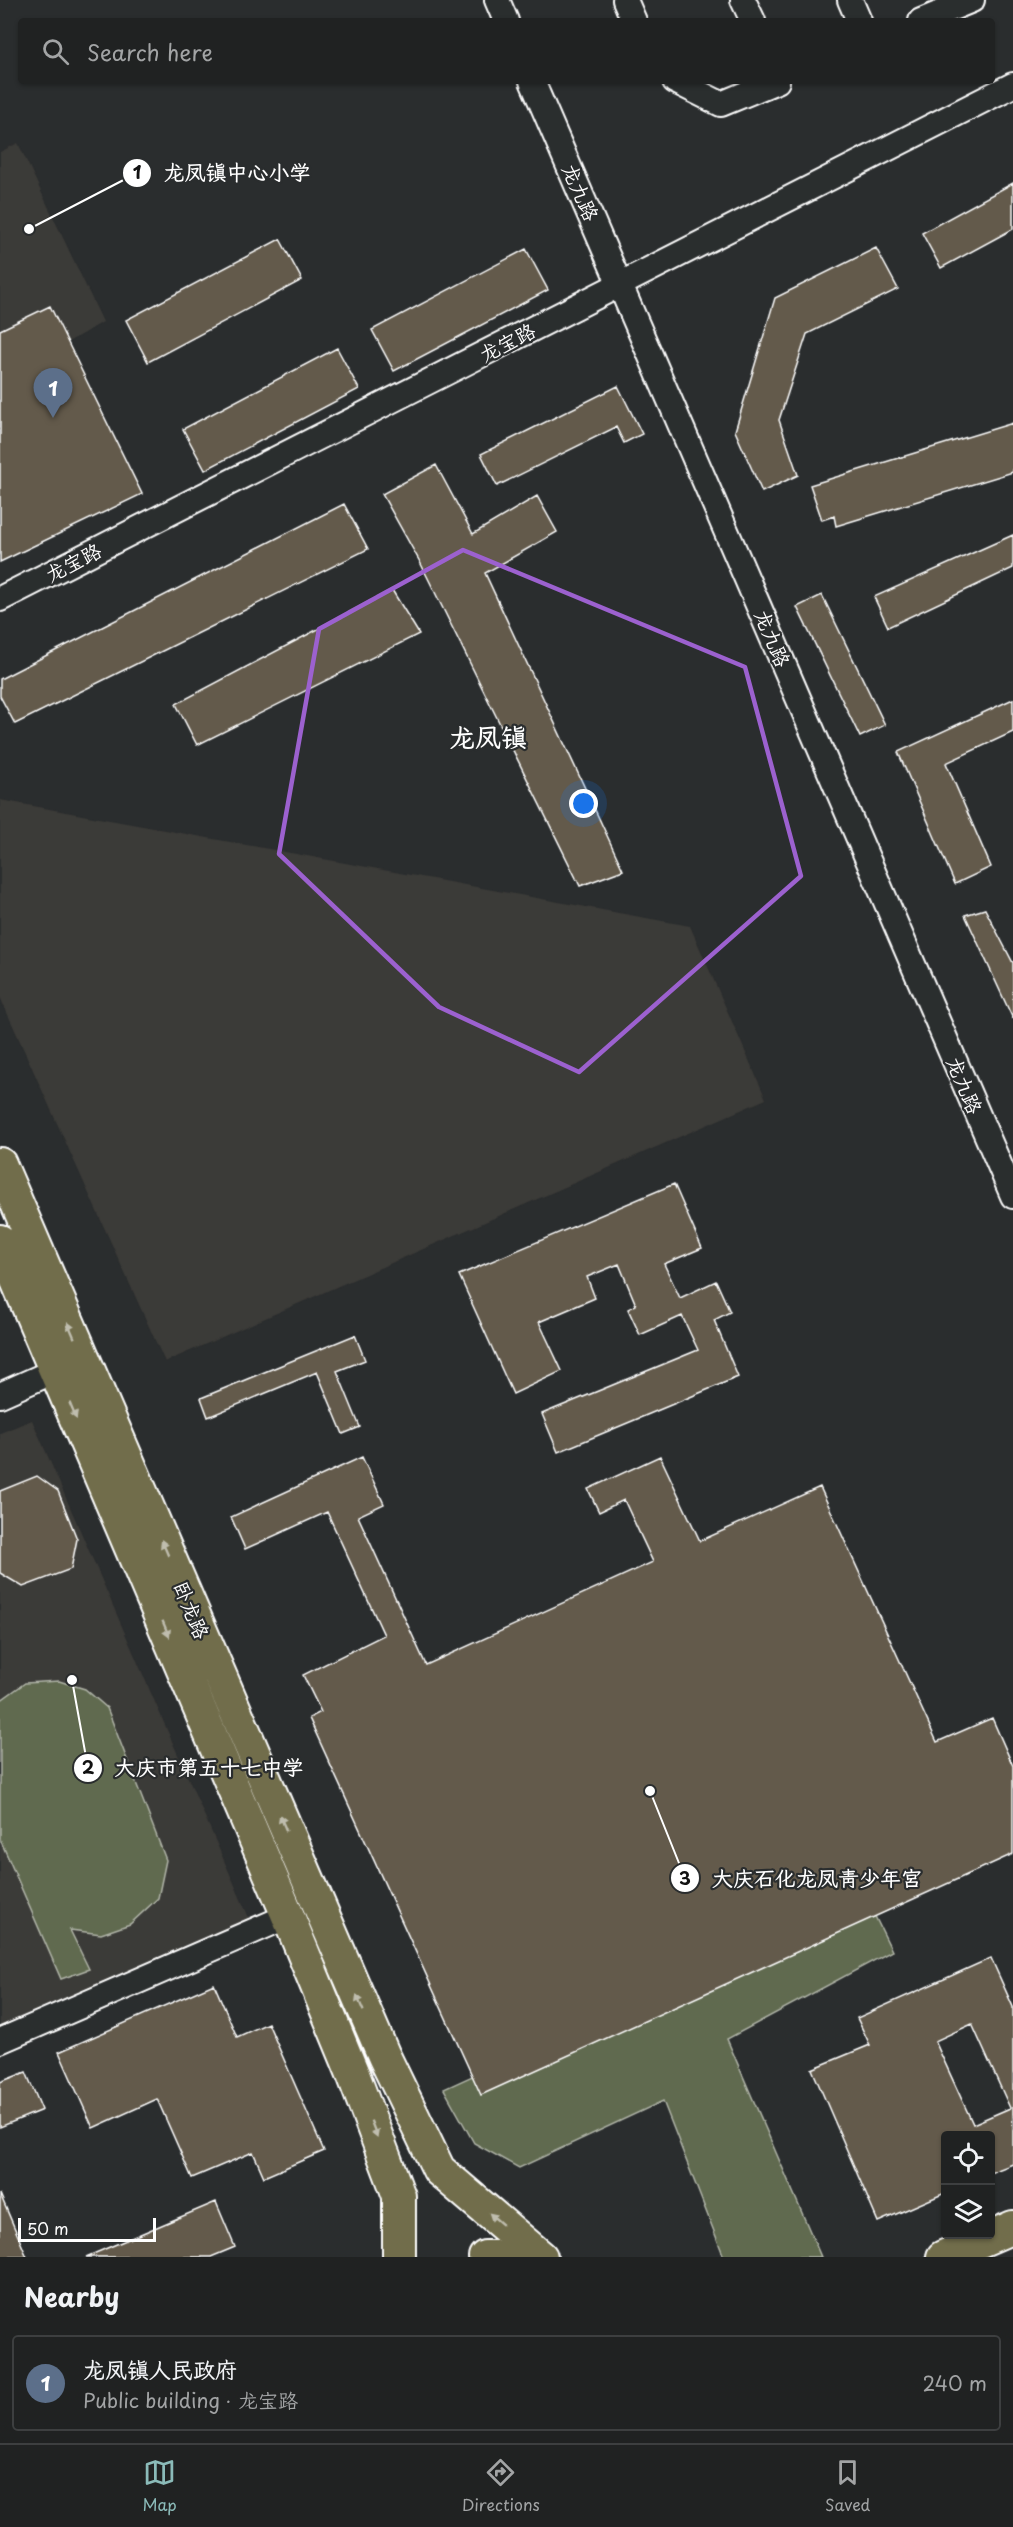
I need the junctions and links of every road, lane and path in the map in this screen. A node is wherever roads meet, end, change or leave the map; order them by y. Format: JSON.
{"nodes":[{"id":1,"x":497,"y":0,"type":"edge"},
{"id":2,"x":625,"y":0,"type":"edge"},
{"id":3,"x":743,"y":0,"type":"edge"},
{"id":4,"x":850,"y":0,"type":"edge"},
{"id":5,"x":960,"y":2,"type":"edge"},
{"id":6,"x":505,"y":18,"type":"edge"},
{"id":7,"x":633,"y":18,"type":"edge"},
{"id":8,"x":752,"y":18,"type":"edge"},
{"id":9,"x":858,"y":18,"type":"edge"},
{"id":10,"x":927,"y":18,"type":"edge"},
{"id":11,"x":533,"y":84,"type":"edge"},
{"id":12,"x":681,"y":84,"type":"edge"},
{"id":13,"x":770,"y":84,"type":"edge"},
{"id":14,"x":1013,"y":85,"type":"edge"},
{"id":15,"x":621,"y":284,"type":"junction"},
{"id":16,"x":0,"y":599,"type":"edge"},
{"id":17,"x":0,"y":1164,"type":"edge"},
{"id":18,"x":1013,"y":1196,"type":"edge"},
{"id":19,"x":0,"y":1241,"type":"edge"},
{"id":20,"x":70,"y":1364,"type":"junction"},
{"id":21,"x":0,"y":1395,"type":"edge"},
{"id":22,"x":288,"y":1916,"type":"junction"},
{"id":23,"x":0,"y":2041,"type":"edge"},
{"id":24,"x":1013,"y":2227,"type":"edge"},
{"id":25,"x":399,"y":2257,"type":"edge"},
{"id":26,"x":485,"y":2257,"type":"edge"},
{"id":27,"x":523,"y":2257,"type":"edge"},
{"id":28,"x":540,"y":2257,"type":"edge"},
{"id":29,"x":943,"y":2257,"type":"edge"}],
"edges":[{"from":1,"to":6,"type":"street"},
{"from":2,"to":7,"type":"street"},
{"from":3,"to":8,"type":"street"},
{"from":4,"to":9,"type":"street"},
{"from":5,"to":10,"type":"street"},
{"from":11,"to":15,"type":"street","name":"龙九路"},
{"from":12,"to":13,"type":"street"},
{"from":14,"to":15,"type":"street","name":"龙宝路"},
{"from":15,"to":16,"type":"street","name":"龙宝路"},
{"from":15,"to":18,"type":"street","name":"龙九路"},
{"from":20,"to":17,"type":"main road","name":"卧龙路","one_way":true},
{"from":19,"to":20,"type":"main road","name":"卧龙路"},
{"from":20,"to":21,"type":"street"},
{"from":20,"to":22,"type":"main road","name":"卧龙路","one_way":true},
{"from":28,"to":20,"type":"main road","name":"卧龙路","one_way":true},
{"from":22,"to":23,"type":"street"},
{"from":22,"to":25,"type":"main road","name":"卧龙路","one_way":true},
{"from":24,"to":29,"type":"main road"},
{"from":26,"to":27,"type":"main road"}]}
